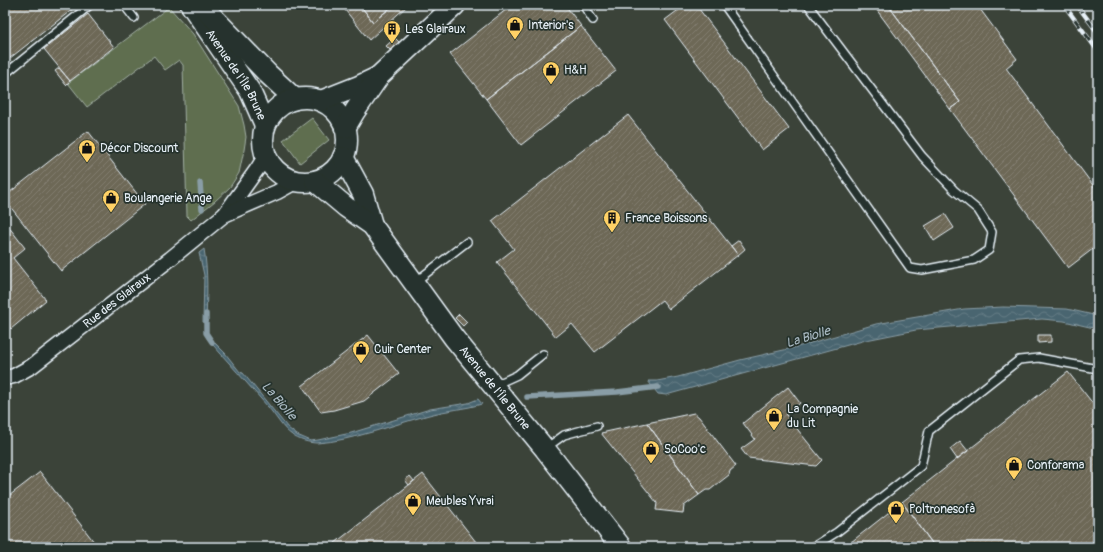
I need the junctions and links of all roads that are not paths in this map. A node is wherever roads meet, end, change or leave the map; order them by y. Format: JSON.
{"nodes":[{"id":1,"x":90,"y":5,"type":"edge"},
{"id":2,"x":124,"y":5,"type":"edge"},
{"id":3,"x":191,"y":5,"type":"edge"},
{"id":4,"x":201,"y":5,"type":"edge"},
{"id":5,"x":455,"y":5,"type":"edge"},
{"id":6,"x":583,"y":5,"type":"edge"},
{"id":7,"x":724,"y":5,"type":"edge"},
{"id":8,"x":808,"y":5,"type":"edge"},
{"id":9,"x":134,"y":18,"type":"dead end"},
{"id":10,"x":593,"y":20,"type":"dead end"},
{"id":11,"x":5,"y":74,"type":"edge"},
{"id":12,"x":380,"y":76,"type":"junction"},
{"id":13,"x":295,"y":99,"type":"junction"},
{"id":14,"x":321,"y":101,"type":"junction"},
{"id":15,"x":265,"y":125,"type":"junction"},
{"id":16,"x":345,"y":128,"type":"junction"},
{"id":17,"x":266,"y":155,"type":"junction"},
{"id":18,"x":344,"y":157,"type":"junction"},
{"id":19,"x":306,"y":181,"type":"junction"},
{"id":20,"x":224,"y":215,"type":"junction"},
{"id":21,"x":372,"y":225,"type":"junction"},
{"id":22,"x":468,"y":242,"type":"dead end"},
{"id":23,"x":414,"y":283,"type":"junction"},
{"id":24,"x":543,"y":354,"type":"dead end"},
{"id":25,"x":1098,"y":369,"type":"edge"},
{"id":26,"x":5,"y":378,"type":"edge"},
{"id":27,"x":493,"y":386,"type":"junction"},
{"id":28,"x":597,"y":426,"type":"dead end"},
{"id":29,"x":544,"y":449,"type":"junction"},
{"id":30,"x":621,"y":547,"type":"edge"},
{"id":31,"x":813,"y":547,"type":"edge"}],
"edges":[{"from":1,"to":11,"type":"lane"},
{"from":2,"to":9,"type":"lane"},
{"from":3,"to":15,"type":"street","name":"Avenue de l'Île Brune"},
{"from":4,"to":13,"type":"street","name":"Avenue de l'Île Brune"},
{"from":5,"to":12,"type":"street"},
{"from":6,"to":10,"type":"lane"},
{"from":7,"to":8,"type":"lane"},
{"from":12,"to":14,"type":"street"},
{"from":12,"to":16,"type":"street"},
{"from":13,"to":14,"type":"street"},
{"from":13,"to":15,"type":"street"},
{"from":14,"to":16,"type":"street"},
{"from":15,"to":17,"type":"street"},
{"from":16,"to":18,"type":"street"},
{"from":17,"to":19,"type":"street"},
{"from":17,"to":20,"type":"street","name":"Rue des Glairaux"},
{"from":18,"to":19,"type":"street"},
{"from":18,"to":21,"type":"street","name":"Avenue de l'Île Brune"},
{"from":19,"to":20,"type":"street","name":"Rue des Glairaux"},
{"from":19,"to":21,"type":"street","name":"Avenue de l'Île Brune"},
{"from":20,"to":26,"type":"street","name":"Rue des Glairaux"},
{"from":21,"to":23,"type":"street","name":"Avenue de l'Île Brune"},
{"from":22,"to":23,"type":"lane"},
{"from":23,"to":27,"type":"street","name":"Avenue de l'Île Brune"},
{"from":24,"to":27,"type":"lane"},
{"from":25,"to":31,"type":"lane"},
{"from":27,"to":29,"type":"street","name":"Avenue de l'Île Brune"},
{"from":28,"to":29,"type":"lane"},
{"from":29,"to":30,"type":"street","name":"Avenue de l'Île Brune"}]}
